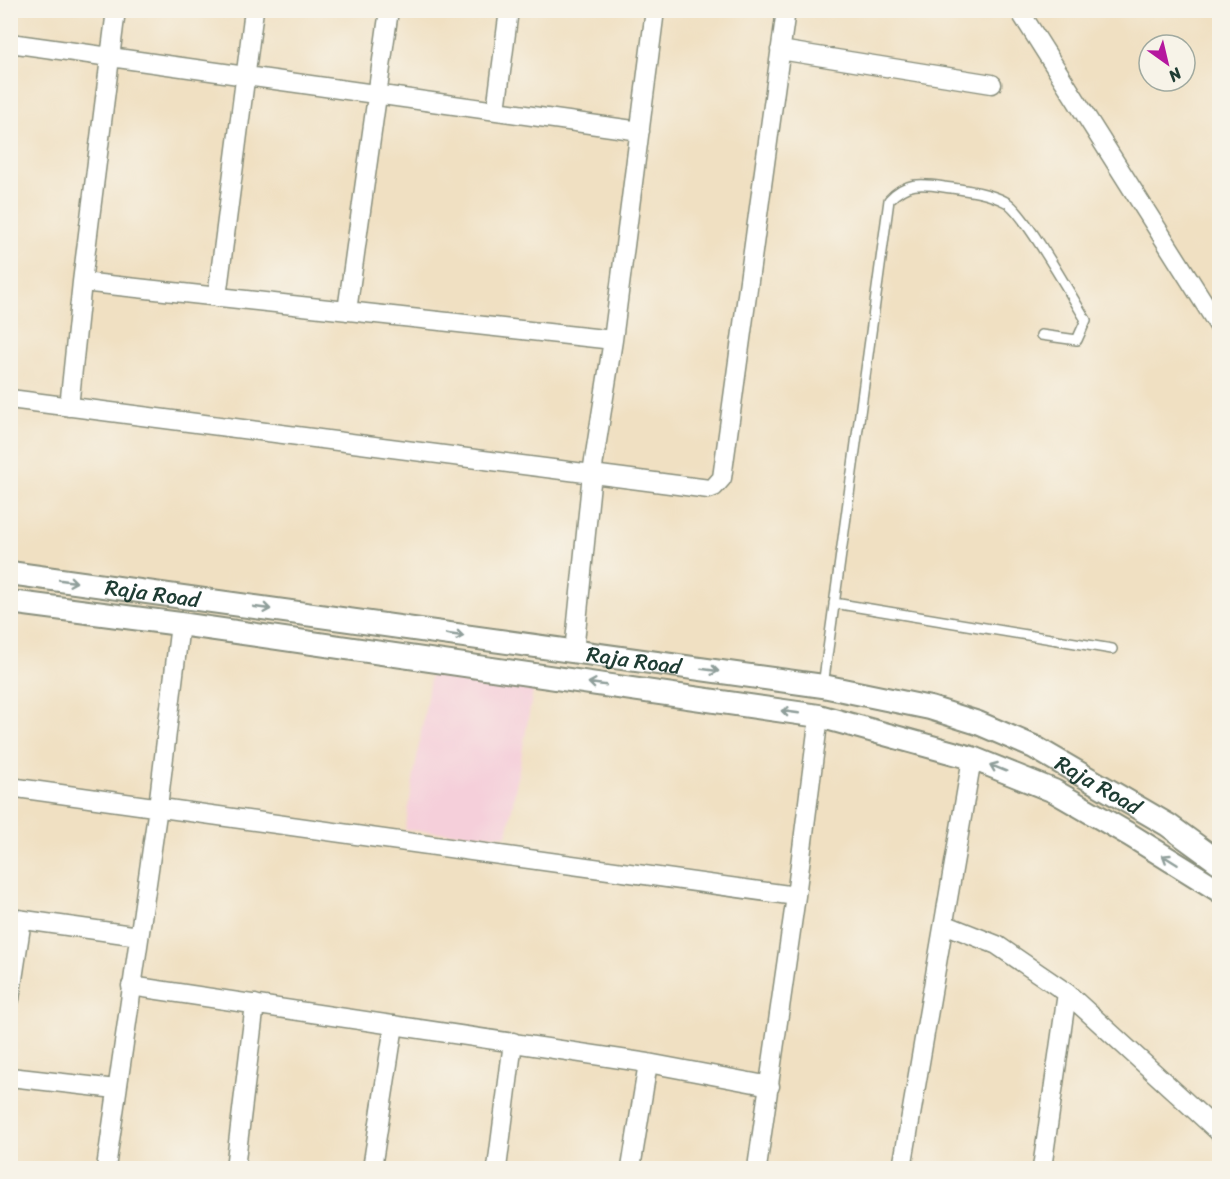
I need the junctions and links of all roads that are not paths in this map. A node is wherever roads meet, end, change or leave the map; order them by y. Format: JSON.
{"nodes":[{"id":1,"x":116,"y":10,"type":"edge"},
{"id":2,"x":254,"y":10,"type":"edge"},
{"id":3,"x":389,"y":10,"type":"edge"},
{"id":4,"x":509,"y":10,"type":"edge"},
{"id":5,"x":655,"y":10,"type":"edge"},
{"id":6,"x":786,"y":10,"type":"edge"},
{"id":7,"x":1018,"y":10,"type":"edge"},
{"id":8,"x":10,"y":43,"type":"edge"},
{"id":9,"x":780,"y":50,"type":"junction"},
{"id":10,"x":111,"y":57,"type":"junction"},
{"id":11,"x":245,"y":75,"type":"junction"},
{"id":12,"x":992,"y":84,"type":"dead end"},
{"id":13,"x":377,"y":94,"type":"junction"},
{"id":14,"x":496,"y":110,"type":"junction"},
{"id":15,"x":640,"y":131,"type":"junction"},
{"id":16,"x":82,"y":282,"type":"junction"},
{"id":17,"x":217,"y":297,"type":"junction"},
{"id":18,"x":347,"y":311,"type":"junction"},
{"id":19,"x":1220,"y":328,"type":"edge"},
{"id":20,"x":1041,"y":335,"type":"dead end"},
{"id":21,"x":613,"y":340,"type":"junction"},
{"id":22,"x":10,"y":399,"type":"edge"},
{"id":23,"x":69,"y":406,"type":"junction"},
{"id":24,"x":592,"y":472,"type":"junction"},
{"id":25,"x":10,"y":573,"type":"edge"},
{"id":26,"x":10,"y":602,"type":"edge"},
{"id":27,"x":834,"y":603,"type":"junction"},
{"id":28,"x":180,"y":624,"type":"junction"},
{"id":29,"x":1112,"y":649,"type":"dead end"},
{"id":30,"x":574,"y":652,"type":"junction"},
{"id":31,"x":823,"y":686,"type":"junction"},
{"id":32,"x":819,"y":716,"type":"junction"},
{"id":33,"x":972,"y":758,"type":"junction"},
{"id":34,"x":10,"y":787,"type":"edge"},
{"id":35,"x":158,"y":807,"type":"junction"},
{"id":36,"x":1220,"y":863,"type":"edge"},
{"id":37,"x":1220,"y":891,"type":"edge"},
{"id":38,"x":796,"y":896,"type":"junction"},
{"id":39,"x":16,"y":919,"type":"edge"},
{"id":40,"x":944,"y":924,"type":"junction"},
{"id":41,"x":139,"y":936,"type":"junction"},
{"id":42,"x":132,"y":986,"type":"junction"},
{"id":43,"x":1067,"y":993,"type":"junction"},
{"id":44,"x":10,"y":999,"type":"edge"},
{"id":45,"x":255,"y":1004,"type":"junction"},
{"id":46,"x":394,"y":1025,"type":"junction"},
{"id":47,"x":513,"y":1042,"type":"junction"},
{"id":48,"x":648,"y":1063,"type":"junction"},
{"id":49,"x":10,"y":1077,"type":"edge"},
{"id":50,"x":770,"y":1086,"type":"junction"},
{"id":51,"x":116,"y":1089,"type":"junction"},
{"id":52,"x":1220,"y":1133,"type":"edge"},
{"id":53,"x":106,"y":1168,"type":"edge"},
{"id":54,"x":235,"y":1168,"type":"edge"},
{"id":55,"x":372,"y":1168,"type":"edge"},
{"id":56,"x":497,"y":1168,"type":"edge"},
{"id":57,"x":631,"y":1168,"type":"edge"},
{"id":58,"x":757,"y":1168,"type":"edge"},
{"id":59,"x":902,"y":1168,"type":"edge"},
{"id":60,"x":1042,"y":1168,"type":"edge"}],
"edges":[{"from":1,"to":10,"type":"street"},
{"from":2,"to":11,"type":"street"},
{"from":3,"to":13,"type":"street"},
{"from":4,"to":14,"type":"street"},
{"from":5,"to":15,"type":"street"},
{"from":6,"to":9,"type":"street"},
{"from":7,"to":19,"type":"street"},
{"from":8,"to":10,"type":"street"},
{"from":9,"to":12,"type":"street"},
{"from":9,"to":24,"type":"street"},
{"from":10,"to":11,"type":"street"},
{"from":10,"to":16,"type":"street"},
{"from":11,"to":13,"type":"street"},
{"from":11,"to":17,"type":"street"},
{"from":13,"to":14,"type":"street"},
{"from":13,"to":18,"type":"street"},
{"from":14,"to":15,"type":"street"},
{"from":15,"to":21,"type":"street"},
{"from":16,"to":17,"type":"street"},
{"from":16,"to":23,"type":"street"},
{"from":17,"to":18,"type":"street"},
{"from":18,"to":21,"type":"street"},
{"from":20,"to":27,"type":"lane"},
{"from":21,"to":24,"type":"street"},
{"from":22,"to":23,"type":"street"},
{"from":23,"to":24,"type":"street"},
{"from":24,"to":30,"type":"street"},
{"from":25,"to":30,"type":"street","name":"Raja Road","one_way":true},
{"from":26,"to":28,"type":"street","name":"Raja Road"},
{"from":27,"to":29,"type":"lane"},
{"from":27,"to":31,"type":"lane"},
{"from":32,"to":28,"type":"street","name":"Raja Road","one_way":true},
{"from":28,"to":35,"type":"street"},
{"from":30,"to":31,"type":"street","name":"Raja Road","one_way":true},
{"from":31,"to":36,"type":"street","name":"Raja Road"},
{"from":32,"to":33,"type":"street","name":"Raja Road"},
{"from":32,"to":38,"type":"street"},
{"from":37,"to":33,"type":"street","name":"Raja Road","one_way":true},
{"from":33,"to":40,"type":"street"},
{"from":34,"to":35,"type":"street"},
{"from":35,"to":38,"type":"street"},
{"from":35,"to":41,"type":"street"},
{"from":38,"to":50,"type":"street"},
{"from":39,"to":41,"type":"street"},
{"from":39,"to":44,"type":"street"},
{"from":40,"to":43,"type":"street"},
{"from":40,"to":59,"type":"street"},
{"from":41,"to":42,"type":"street"},
{"from":42,"to":45,"type":"street"},
{"from":42,"to":51,"type":"street"},
{"from":43,"to":52,"type":"street"},
{"from":43,"to":60,"type":"street"},
{"from":45,"to":46,"type":"street"},
{"from":45,"to":54,"type":"street"},
{"from":46,"to":47,"type":"street"},
{"from":46,"to":55,"type":"street"},
{"from":47,"to":48,"type":"street"},
{"from":47,"to":56,"type":"street"},
{"from":48,"to":50,"type":"street"},
{"from":48,"to":57,"type":"street"},
{"from":49,"to":51,"type":"street"},
{"from":50,"to":58,"type":"street"},
{"from":51,"to":53,"type":"street"}]}
